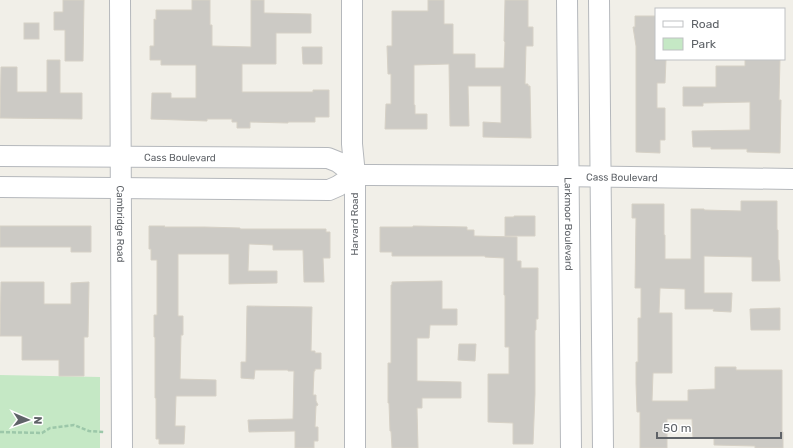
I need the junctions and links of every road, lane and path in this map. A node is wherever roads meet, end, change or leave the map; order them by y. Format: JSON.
{"nodes":[{"id":1,"x":120,"y":0,"type":"edge"},
{"id":2,"x":352,"y":0,"type":"edge"},
{"id":3,"x":567,"y":0,"type":"edge"},
{"id":4,"x":599,"y":0,"type":"edge"},
{"id":5,"x":0,"y":156,"type":"edge"},
{"id":6,"x":121,"y":156,"type":"junction"},
{"id":7,"x":355,"y":176,"type":"junction"},
{"id":8,"x":569,"y":176,"type":"junction"},
{"id":9,"x":601,"y":177,"type":"junction"},
{"id":10,"x":793,"y":179,"type":"edge"},
{"id":11,"x":0,"y":187,"type":"edge"},
{"id":12,"x":121,"y":188,"type":"junction"},
{"id":13,"x":0,"y":432,"type":"edge"},
{"id":14,"x":107,"y":432,"type":"dead end"},
{"id":15,"x":122,"y":448,"type":"edge"},
{"id":16,"x":355,"y":448,"type":"edge"},
{"id":17,"x":571,"y":448,"type":"edge"},
{"id":18,"x":603,"y":448,"type":"edge"}],
"edges":[{"from":1,"to":6,"type":"street","name":"Cambridge Road"},
{"from":2,"to":7,"type":"street","name":"Harvard Road"},
{"from":3,"to":8,"type":"street","name":"Larkmoor Boulevard"},
{"from":4,"to":9,"type":"street"},
{"from":5,"to":6,"type":"street","name":"Cass Boulevard"},
{"from":6,"to":7,"type":"street","name":"Cass Boulevard"},
{"from":6,"to":12,"type":"street","name":"Cambridge Road"},
{"from":7,"to":8,"type":"street","name":"Cass Boulevard"},
{"from":7,"to":12,"type":"street","name":"Cass Boulevard"},
{"from":7,"to":16,"type":"street","name":"Harvard Road"},
{"from":8,"to":9,"type":"street","name":"Cass Boulevard"},
{"from":8,"to":17,"type":"street","name":"Larkmoor Boulevard"},
{"from":9,"to":10,"type":"street","name":"Cass Boulevard"},
{"from":9,"to":18,"type":"street"},
{"from":11,"to":12,"type":"street","name":"Cass Boulevard"},
{"from":12,"to":15,"type":"street","name":"Cambridge Road"},
{"from":13,"to":14,"type":"path"}]}
